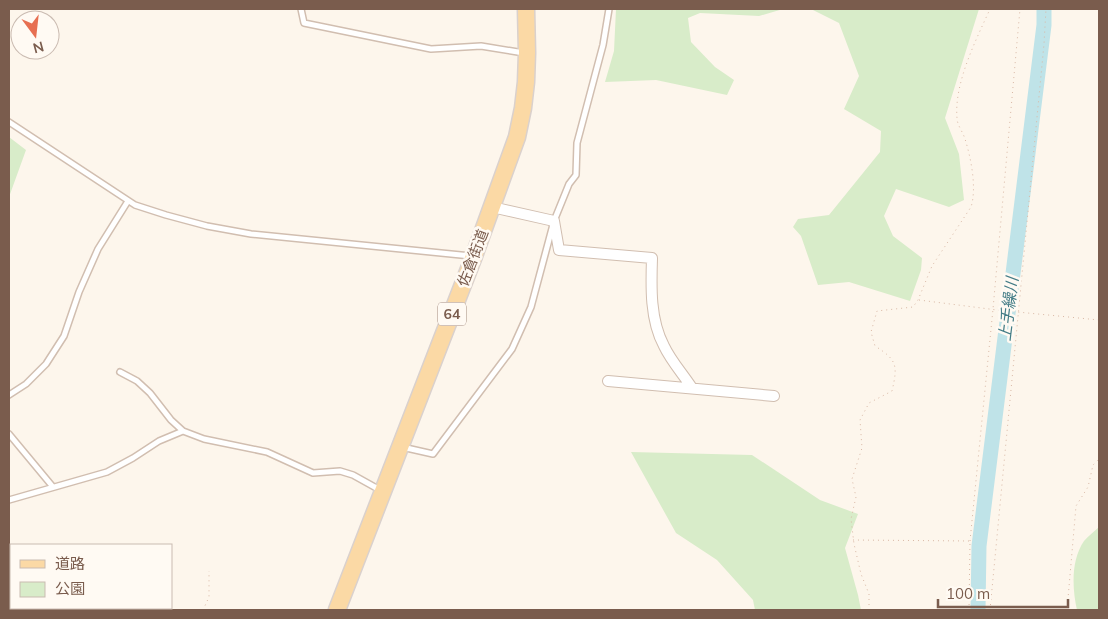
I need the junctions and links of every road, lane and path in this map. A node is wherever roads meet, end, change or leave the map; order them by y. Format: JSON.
{"nodes":[{"id":1,"x":302,"y":9,"type":"edge"},
{"id":2,"x":526,"y":9,"type":"edge"},
{"id":3,"x":609,"y":9,"type":"edge"},
{"id":4,"x":990,"y":9,"type":"edge"},
{"id":5,"x":1020,"y":9,"type":"edge"},
{"id":6,"x":1046,"y":9,"type":"edge"},
{"id":7,"x":528,"y":53,"type":"junction"},
{"id":8,"x":9,"y":122,"type":"edge"},
{"id":9,"x":128,"y":201,"type":"junction"},
{"id":10,"x":492,"y":207,"type":"junction"},
{"id":11,"x":554,"y":221,"type":"junction"},
{"id":12,"x":474,"y":256,"type":"junction"},
{"id":13,"x":918,"y":300,"type":"junction"},
{"id":14,"x":993,"y":309,"type":"junction"},
{"id":15,"x":1018,"y":312,"type":"junction"},
{"id":16,"x":1099,"y":320,"type":"edge"},
{"id":17,"x":1099,"y":339,"type":"edge"},
{"id":18,"x":1099,"y":362,"type":"edge"},
{"id":19,"x":120,"y":372,"type":"dead end"},
{"id":20,"x":608,"y":382,"type":"dead end"},
{"id":21,"x":692,"y":388,"type":"junction"},
{"id":22,"x":9,"y":395,"type":"edge"},
{"id":23,"x":774,"y":396,"type":"dead end"},
{"id":24,"x":183,"y":431,"type":"junction"},
{"id":25,"x":9,"y":434,"type":"edge"},
{"id":26,"x":400,"y":446,"type":"junction"},
{"id":27,"x":1099,"y":459,"type":"edge"},
{"id":28,"x":52,"y":487,"type":"junction"},
{"id":29,"x":382,"y":492,"type":"junction"},
{"id":30,"x":9,"y":500,"type":"edge"},
{"id":31,"x":853,"y":540,"type":"junction"},
{"id":32,"x":970,"y":541,"type":"junction"},
{"id":33,"x":209,"y":571,"type":"dead end"},
{"id":34,"x":203,"y":610,"type":"edge"},
{"id":35,"x":337,"y":610,"type":"edge"},
{"id":36,"x":868,"y":610,"type":"edge"},
{"id":37,"x":969,"y":610,"type":"edge"},
{"id":38,"x":990,"y":610,"type":"edge"},
{"id":39,"x":1068,"y":610,"type":"edge"}],
"edges":[{"from":1,"to":7,"type":"lane"},
{"from":2,"to":7,"type":"main road","name":"佐倉街道","number":"64"},
{"from":3,"to":11,"type":"lane"},
{"from":4,"to":13,"type":"path"},
{"from":5,"to":14,"type":"path"},
{"from":6,"to":15,"type":"path"},
{"from":7,"to":10,"type":"main road","name":"佐倉街道","number":"64"},
{"from":8,"to":9,"type":"lane"},
{"from":9,"to":12,"type":"lane"},
{"from":9,"to":22,"type":"lane"},
{"from":10,"to":11,"type":"street"},
{"from":10,"to":12,"type":"main road","name":"佐倉街道","number":"64"},
{"from":11,"to":21,"type":"street"},
{"from":11,"to":26,"type":"lane"},
{"from":12,"to":26,"type":"main road","name":"佐倉街道","number":"64"},
{"from":13,"to":14,"type":"path"},
{"from":13,"to":31,"type":"path"},
{"from":14,"to":15,"type":"path"},
{"from":14,"to":32,"type":"path"},
{"from":15,"to":16,"type":"path"},
{"from":15,"to":38,"type":"path"},
{"from":17,"to":18,"type":"path"},
{"from":19,"to":24,"type":"lane"},
{"from":20,"to":21,"type":"street"},
{"from":21,"to":23,"type":"street"},
{"from":24,"to":28,"type":"lane"},
{"from":24,"to":29,"type":"lane"},
{"from":25,"to":28,"type":"lane"},
{"from":26,"to":29,"type":"main road","name":"佐倉街道","number":"64"},
{"from":27,"to":39,"type":"path"},
{"from":28,"to":30,"type":"lane"},
{"from":29,"to":35,"type":"main road","name":"佐倉街道","number":"64"},
{"from":31,"to":32,"type":"path"},
{"from":31,"to":36,"type":"path"},
{"from":32,"to":37,"type":"path"},
{"from":33,"to":34,"type":"path"}]}
